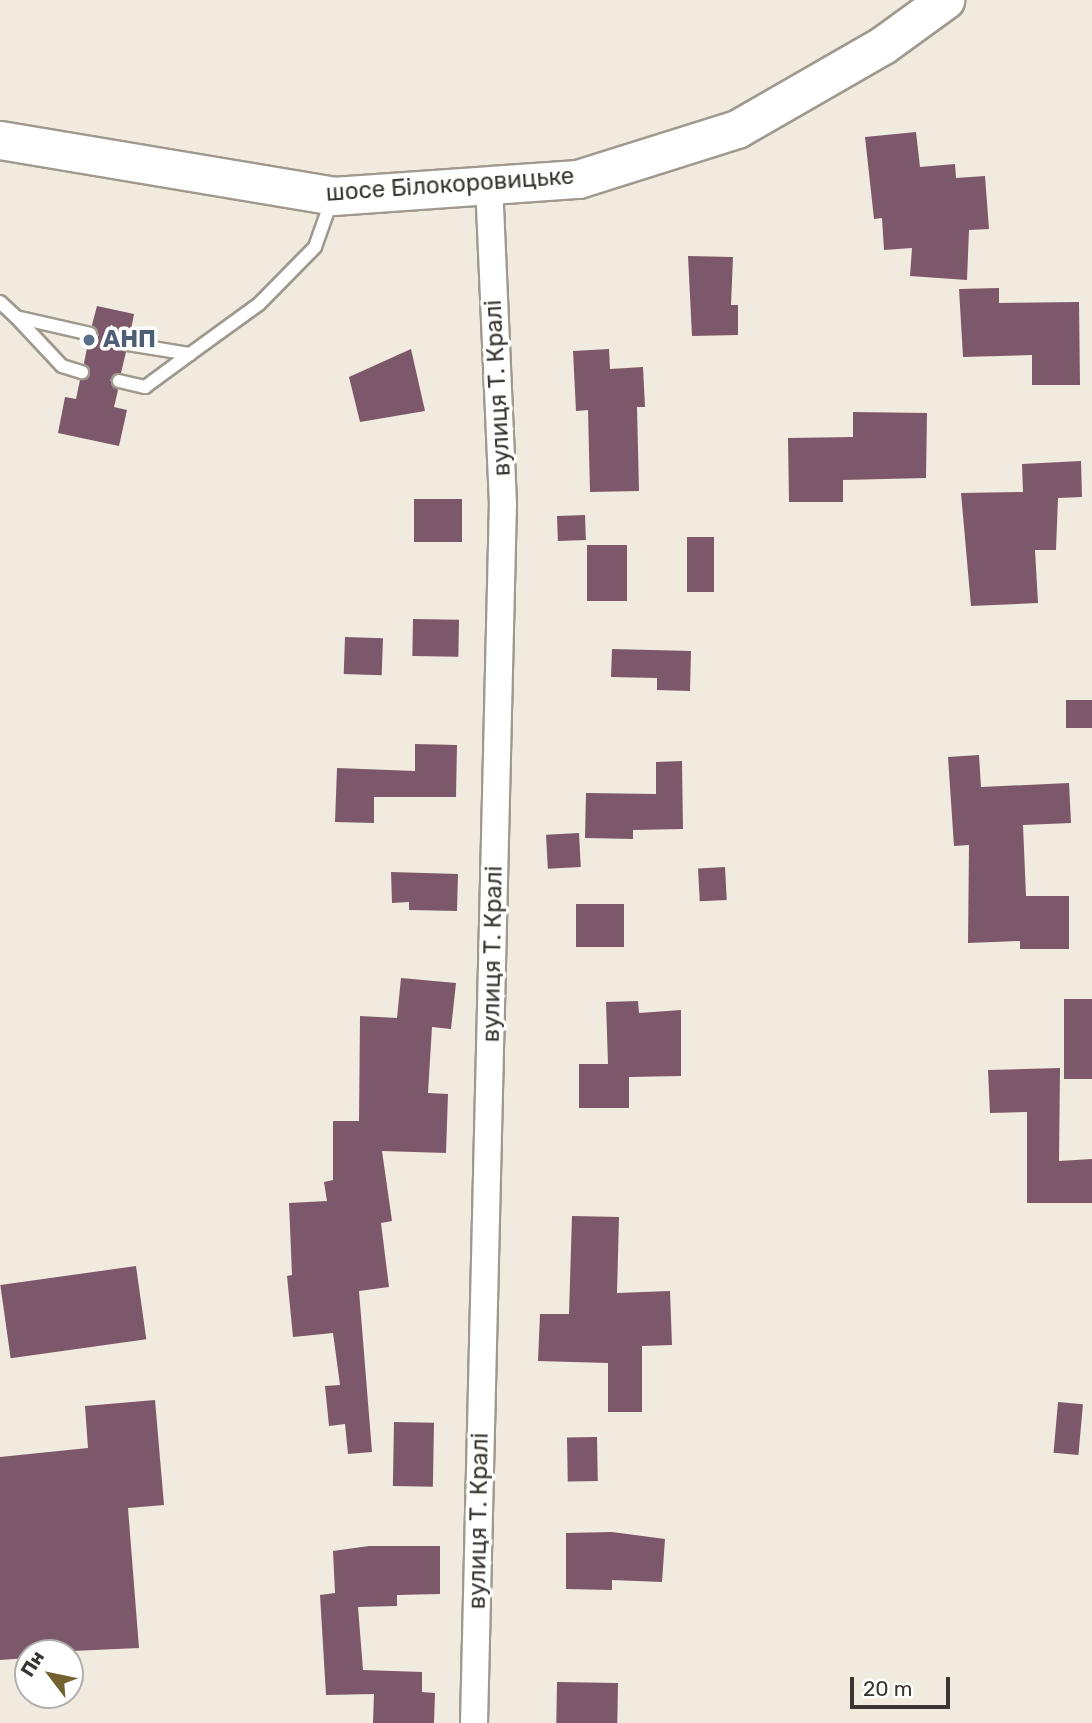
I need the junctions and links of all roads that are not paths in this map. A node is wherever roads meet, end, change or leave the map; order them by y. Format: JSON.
{"nodes":[{"id":1,"x":945,"y":0,"type":"edge"},
{"id":2,"x":0,"y":140,"type":"edge"},
{"id":3,"x":489,"y":186,"type":"junction"},
{"id":4,"x":333,"y":196,"type":"junction"},
{"id":5,"x":0,"y":302,"type":"edge"},
{"id":6,"x":16,"y":317,"type":"junction"},
{"id":7,"x":90,"y":334,"type":"dead end"},
{"id":8,"x":128,"y":344,"type":"dead end"},
{"id":9,"x":190,"y":354,"type":"junction"},
{"id":10,"x":82,"y":372,"type":"dead end"},
{"id":11,"x":119,"y":381,"type":"dead end"},
{"id":12,"x":474,"y":1723,"type":"edge"}],
"edges":[{"from":1,"to":3,"type":"main road","name":"шосе Білокоровицьке"},
{"from":2,"to":4,"type":"main road","name":"шосе Білокоровицьке"},
{"from":3,"to":4,"type":"main road","name":"шосе Білокоровицьке"},
{"from":3,"to":12,"type":"street","name":"вулиця Т. Кралі"},
{"from":4,"to":9,"type":"lane"},
{"from":5,"to":6,"type":"lane"},
{"from":6,"to":7,"type":"lane"},
{"from":6,"to":10,"type":"lane"},
{"from":8,"to":9,"type":"lane"},
{"from":9,"to":11,"type":"lane"}]}
